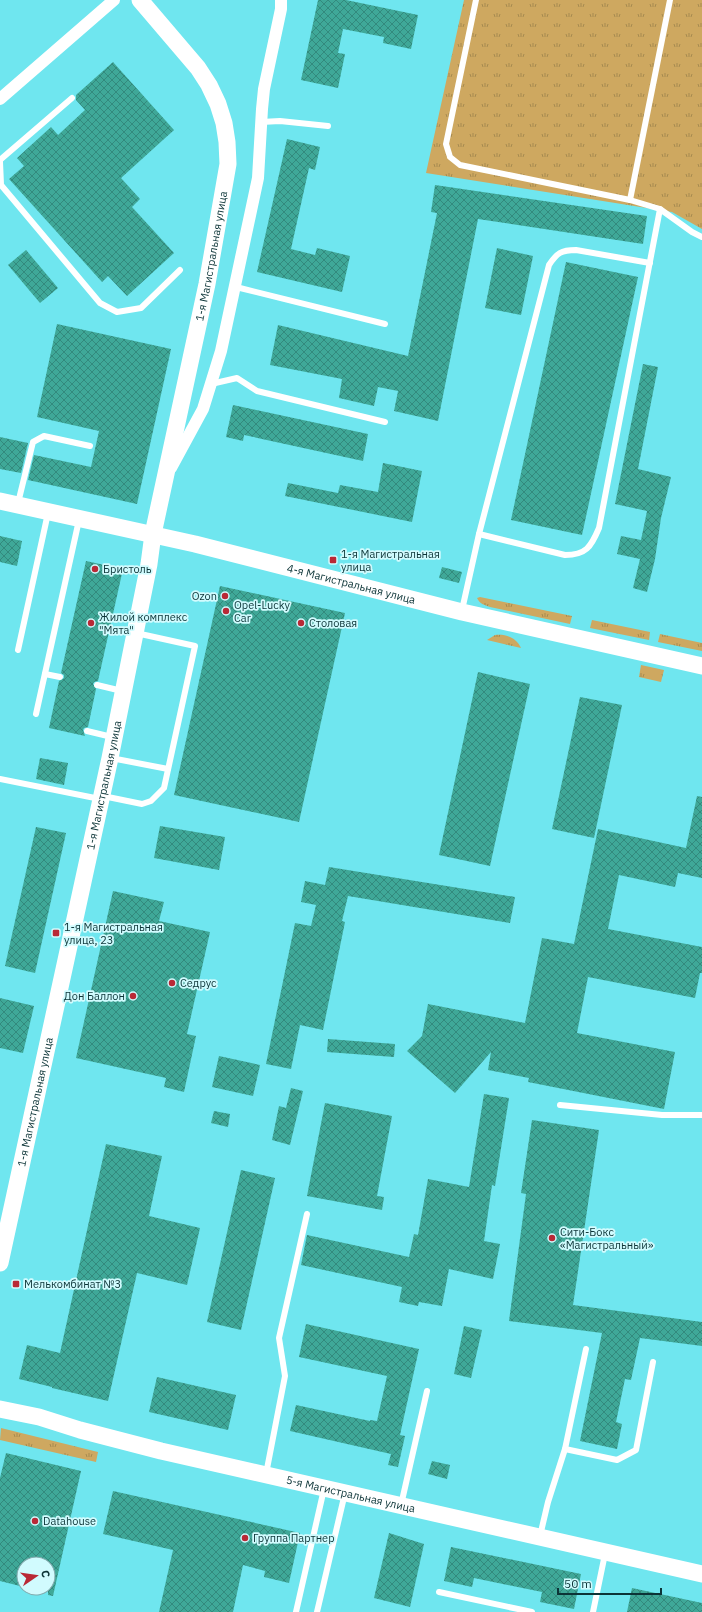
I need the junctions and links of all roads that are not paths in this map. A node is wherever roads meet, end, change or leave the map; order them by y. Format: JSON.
{"nodes":[{"id":1,"x":114,"y":0,"type":"edge"},
{"id":2,"x":140,"y":0,"type":"edge"},
{"id":3,"x":281,"y":0,"type":"edge"},
{"id":4,"x":476,"y":0,"type":"edge"},
{"id":5,"x":670,"y":0,"type":"edge"},
{"id":6,"x":72,"y":98,"type":"dead end"},
{"id":7,"x":0,"y":99,"type":"edge"},
{"id":8,"x":261,"y":122,"type":"junction"},
{"id":9,"x":328,"y":126,"type":"dead end"},
{"id":10,"x":0,"y":161,"type":"edge"},
{"id":11,"x":1,"y":185,"type":"edge"},
{"id":12,"x":630,"y":200,"type":"junction"},
{"id":13,"x":660,"y":209,"type":"junction"},
{"id":14,"x":702,"y":237,"type":"edge"},
{"id":15,"x":650,"y":262,"type":"junction"},
{"id":16,"x":180,"y":270,"type":"dead end"},
{"id":17,"x":236,"y":287,"type":"junction"},
{"id":18,"x":386,"y":324,"type":"dead end"},
{"id":19,"x":211,"y":384,"type":"junction"},
{"id":20,"x":385,"y":422,"type":"dead end"},
{"id":21,"x":90,"y":446,"type":"dead end"},
{"id":22,"x":164,"y":481,"type":"junction"},
{"id":23,"x":0,"y":501,"type":"edge"},
{"id":24,"x":18,"y":505,"type":"junction"},
{"id":25,"x":48,"y":511,"type":"junction"},
{"id":26,"x":80,"y":518,"type":"junction"},
{"id":27,"x":153,"y":534,"type":"junction"},
{"id":28,"x":479,"y":534,"type":"junction"},
{"id":29,"x":462,"y":612,"type":"junction"},
{"id":30,"x":135,"y":632,"type":"junction"},
{"id":31,"x":18,"y":650,"type":"dead end"},
{"id":32,"x":702,"y":666,"type":"edge"},
{"id":33,"x":45,"y":674,"type":"junction"},
{"id":34,"x":60,"y":677,"type":"dead end"},
{"id":35,"x":97,"y":685,"type":"dead end"},
{"id":36,"x":123,"y":691,"type":"junction"},
{"id":37,"x":36,"y":714,"type":"dead end"},
{"id":38,"x":87,"y":731,"type":"dead end"},
{"id":39,"x":114,"y":737,"type":"junction"},
{"id":40,"x":110,"y":758,"type":"junction"},
{"id":41,"x":168,"y":770,"type":"junction"},
{"id":42,"x":0,"y":779,"type":"edge"},
{"id":43,"x":102,"y":798,"type":"junction"},
{"id":44,"x":560,"y":1105,"type":"dead end"},
{"id":45,"x":702,"y":1115,"type":"edge"},
{"id":46,"x":307,"y":1214,"type":"dead end"},
{"id":47,"x":0,"y":1263,"type":"edge"},
{"id":48,"x":586,"y":1349,"type":"dead end"},
{"id":49,"x":653,"y":1362,"type":"dead end"},
{"id":50,"x":427,"y":1391,"type":"dead end"},
{"id":51,"x":0,"y":1409,"type":"edge"},
{"id":52,"x":565,"y":1449,"type":"junction"},
{"id":53,"x":266,"y":1475,"type":"junction"},
{"id":54,"x":324,"y":1489,"type":"junction"},
{"id":55,"x":345,"y":1493,"type":"junction"},
{"id":56,"x":401,"y":1506,"type":"junction"},
{"id":57,"x":540,"y":1538,"type":"junction"},
{"id":58,"x":605,"y":1552,"type":"junction"},
{"id":59,"x":702,"y":1574,"type":"edge"},
{"id":60,"x":439,"y":1592,"type":"dead end"},
{"id":61,"x":296,"y":1612,"type":"edge"},
{"id":62,"x":317,"y":1612,"type":"edge"},
{"id":63,"x":532,"y":1612,"type":"edge"},
{"id":64,"x":593,"y":1612,"type":"edge"}],
"edges":[{"from":1,"to":7,"type":"street"},
{"from":2,"to":22,"type":"street","name":"1-я Магистральная улица"},
{"from":3,"to":8,"type":"street"},
{"from":4,"to":12,"type":"lane"},
{"from":5,"to":12,"type":"lane"},
{"from":6,"to":10,"type":"lane"},
{"from":8,"to":9,"type":"lane"},
{"from":8,"to":17,"type":"street"},
{"from":10,"to":11,"type":"lane"},
{"from":11,"to":16,"type":"lane"},
{"from":12,"to":13,"type":"lane"},
{"from":13,"to":14,"type":"lane"},
{"from":13,"to":15,"type":"lane"},
{"from":15,"to":28,"type":"lane"},
{"from":15,"to":28,"type":"lane"},
{"from":17,"to":18,"type":"lane"},
{"from":17,"to":19,"type":"street"},
{"from":19,"to":20,"type":"lane"},
{"from":19,"to":22,"type":"street"},
{"from":21,"to":24,"type":"lane"},
{"from":22,"to":27,"type":"street","name":"1-я Магистральная улица"},
{"from":23,"to":24,"type":"street","name":"4-я Магистральная улица"},
{"from":24,"to":25,"type":"street","name":"4-я Магистральная улица"},
{"from":25,"to":26,"type":"street","name":"4-я Магистральная улица"},
{"from":25,"to":31,"type":"lane"},
{"from":26,"to":27,"type":"street","name":"4-я Магистральная улица"},
{"from":26,"to":33,"type":"lane"},
{"from":27,"to":29,"type":"street","name":"4-я Магистральная улица"},
{"from":27,"to":30,"type":"street","name":"1-я Магистральная улица"},
{"from":28,"to":29,"type":"lane"},
{"from":29,"to":32,"type":"street","name":"4-я Магистральная улица"},
{"from":30,"to":36,"type":"street","name":"1-я Магистральная улица"},
{"from":30,"to":41,"type":"lane"},
{"from":33,"to":34,"type":"lane"},
{"from":33,"to":37,"type":"lane"},
{"from":35,"to":36,"type":"lane"},
{"from":36,"to":39,"type":"street","name":"1-я Магистральная улица"},
{"from":38,"to":39,"type":"lane"},
{"from":39,"to":40,"type":"street","name":"1-я Магистральная улица"},
{"from":40,"to":41,"type":"lane"},
{"from":40,"to":43,"type":"street","name":"1-я Магистральная улица"},
{"from":41,"to":43,"type":"lane"},
{"from":42,"to":43,"type":"lane"},
{"from":43,"to":47,"type":"street","name":"1-я Магистральная улица"},
{"from":44,"to":45,"type":"lane"},
{"from":46,"to":53,"type":"lane"},
{"from":48,"to":52,"type":"lane"},
{"from":49,"to":52,"type":"lane"},
{"from":50,"to":56,"type":"lane"},
{"from":51,"to":53,"type":"street","name":"5-я Магистральная улица"},
{"from":52,"to":57,"type":"lane"},
{"from":53,"to":54,"type":"street","name":"5-я Магистральная улица"},
{"from":54,"to":55,"type":"street","name":"5-я Магистральная улица"},
{"from":54,"to":61,"type":"lane"},
{"from":55,"to":56,"type":"street","name":"5-я Магистральная улица"},
{"from":55,"to":62,"type":"lane"},
{"from":56,"to":57,"type":"street","name":"5-я Магистральная улица"},
{"from":57,"to":58,"type":"street","name":"5-я Магистральная улица"},
{"from":58,"to":59,"type":"street","name":"5-я Магистральная улица"},
{"from":58,"to":64,"type":"lane"},
{"from":60,"to":63,"type":"lane"}]}
